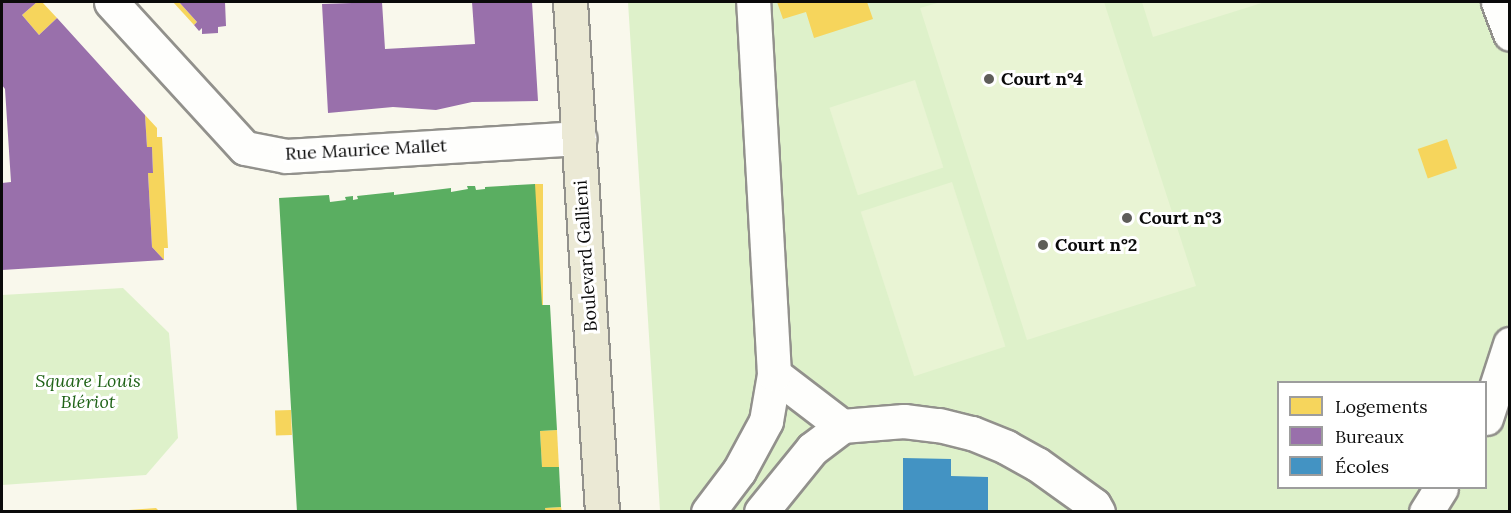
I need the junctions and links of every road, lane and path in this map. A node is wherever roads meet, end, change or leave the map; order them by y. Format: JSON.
{"nodes":[{"id":1,"x":111,"y":2,"type":"edge"},
{"id":2,"x":570,"y":2,"type":"edge"},
{"id":3,"x":753,"y":2,"type":"edge"},
{"id":4,"x":1497,"y":2,"type":"edge"},
{"id":5,"x":1509,"y":34,"type":"edge"},
{"id":6,"x":579,"y":138,"type":"junction"},
{"id":7,"x":1509,"y":344,"type":"edge"},
{"id":8,"x":774,"y":374,"type":"junction"},
{"id":9,"x":1495,"y":410,"type":"edge"},
{"id":10,"x":842,"y":426,"type":"junction"},
{"id":11,"x":1440,"y":489,"type":"edge"},
{"id":12,"x":602,"y":512,"type":"edge"},
{"id":13,"x":708,"y":512,"type":"edge"},
{"id":14,"x":761,"y":512,"type":"edge"},
{"id":15,"x":1098,"y":512,"type":"edge"},
{"id":16,"x":1426,"y":512,"type":"edge"}],
"edges":[{"from":1,"to":6,"type":"street","name":"Rue Maurice Mallet"},
{"from":2,"to":6,"type":"main road","name":"Boulevard Gallieni"},
{"from":3,"to":8,"type":"street"},
{"from":4,"to":5,"type":"street"},
{"from":6,"to":12,"type":"main road","name":"Boulevard Gallieni"},
{"from":7,"to":9,"type":"street"},
{"from":8,"to":10,"type":"street"},
{"from":8,"to":13,"type":"street"},
{"from":10,"to":14,"type":"street"},
{"from":10,"to":15,"type":"street"},
{"from":11,"to":16,"type":"street"}]}
